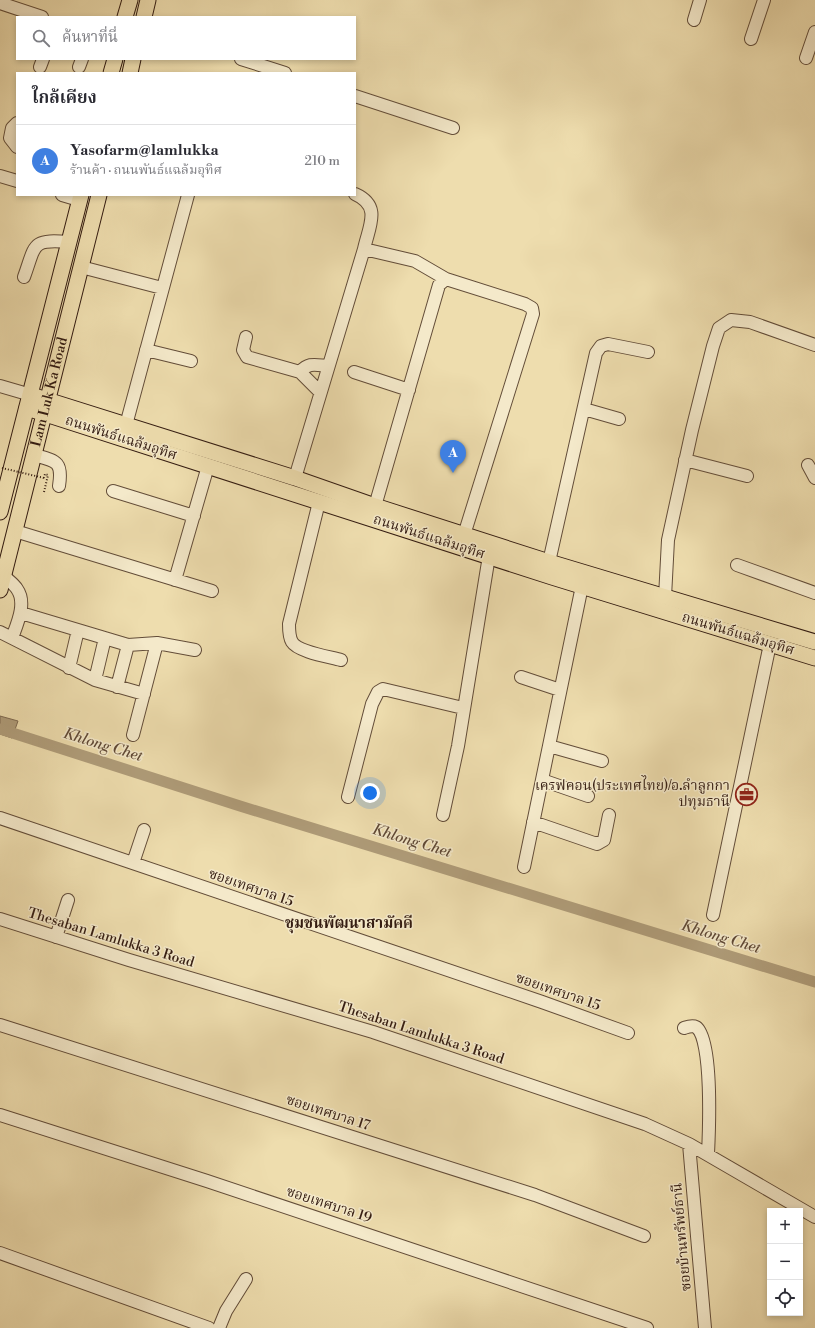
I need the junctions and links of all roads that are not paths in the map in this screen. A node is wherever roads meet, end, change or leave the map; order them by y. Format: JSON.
{"nodes":[{"id":1,"x":130,"y":0,"type":"edge"},
{"id":2,"x":148,"y":0,"type":"edge"},
{"id":3,"x":700,"y":0,"type":"edge"},
{"id":4,"x":764,"y":0,"type":"edge"},
{"id":5,"x":0,"y":3,"type":"edge"},
{"id":6,"x":39,"y":16,"type":"edge"},
{"id":7,"x":125,"y":16,"type":"edge"},
{"id":8,"x":144,"y":16,"type":"edge"},
{"id":9,"x":694,"y":20,"type":"dead end"},
{"id":10,"x":815,"y":32,"type":"edge"},
{"id":11,"x":751,"y":39,"type":"dead end"},
{"id":12,"x":806,"y":58,"type":"dead end"},
{"id":13,"x":115,"y":60,"type":"edge"},
{"id":14,"x":133,"y":60,"type":"edge"},
{"id":15,"x":244,"y":60,"type":"edge"},
{"id":16,"x":111,"y":72,"type":"edge"},
{"id":17,"x":130,"y":72,"type":"edge"},
{"id":18,"x":282,"y":72,"type":"edge"},
{"id":19,"x":356,"y":96,"type":"edge"},
{"id":20,"x":16,"y":124,"type":"edge"},
{"id":21,"x":453,"y":128,"type":"dead end"},
{"id":22,"x":16,"y":146,"type":"edge"},
{"id":23,"x":0,"y":176,"type":"edge"},
{"id":24,"x":16,"y":181,"type":"edge"},
{"id":25,"x":356,"y":194,"type":"edge"},
{"id":26,"x":68,"y":196,"type":"edge"},
{"id":27,"x":99,"y":196,"type":"edge"},
{"id":28,"x":188,"y":196,"type":"edge"},
{"id":29,"x":80,"y":198,"type":"edge"},
{"id":30,"x":69,"y":242,"type":"junction"},
{"id":31,"x":364,"y":249,"type":"junction"},
{"id":32,"x":81,"y":267,"type":"junction"},
{"id":33,"x":24,"y":277,"type":"dead end"},
{"id":34,"x":446,"y":279,"type":"junction"},
{"id":35,"x":162,"y":288,"type":"junction"},
{"id":36,"x":246,"y":337,"type":"dead end"},
{"id":37,"x":815,"y":345,"type":"edge"},
{"id":38,"x":146,"y":350,"type":"junction"},
{"id":39,"x":648,"y":352,"type":"dead end"},
{"id":40,"x":191,"y":361,"type":"dead end"},
{"id":41,"x":328,"y":366,"type":"junction"},
{"id":42,"x":300,"y":372,"type":"junction"},
{"id":43,"x":354,"y":372,"type":"dead end"},
{"id":44,"x":0,"y":386,"type":"edge"},
{"id":45,"x":409,"y":390,"type":"junction"},
{"id":46,"x":320,"y":392,"type":"junction"},
{"id":47,"x":29,"y":401,"type":"junction"},
{"id":48,"x":47,"y":407,"type":"junction"},
{"id":49,"x":584,"y":409,"type":"junction"},
{"id":50,"x":620,"y":419,"type":"dead end"},
{"id":51,"x":126,"y":425,"type":"junction"},
{"id":52,"x":34,"y":455,"type":"junction"},
{"id":53,"x":685,"y":460,"type":"junction"},
{"id":54,"x":808,"y":465,"type":"dead end"},
{"id":55,"x":208,"y":466,"type":"junction"},
{"id":56,"x":747,"y":476,"type":"dead end"},
{"id":57,"x":295,"y":478,"type":"junction"},
{"id":58,"x":815,"y":478,"type":"edge"},
{"id":59,"x":59,"y":486,"type":"dead end"},
{"id":60,"x":113,"y":491,"type":"dead end"},
{"id":61,"x":319,"y":502,"type":"junction"},
{"id":62,"x":375,"y":506,"type":"junction"},
{"id":63,"x":0,"y":512,"type":"edge"},
{"id":64,"x":194,"y":516,"type":"junction"},
{"id":65,"x":15,"y":531,"type":"junction"},
{"id":66,"x":464,"y":535,"type":"junction"},
{"id":67,"x":489,"y":556,"type":"junction"},
{"id":68,"x":549,"y":562,"type":"junction"},
{"id":69,"x":737,"y":565,"type":"dead end"},
{"id":70,"x":175,"y":580,"type":"junction"},
{"id":71,"x":2,"y":583,"type":"edge"},
{"id":72,"x":582,"y":586,"type":"junction"},
{"id":73,"x":212,"y":591,"type":"dead end"},
{"id":74,"x":815,"y":592,"type":"edge"},
{"id":75,"x":665,"y":597,"type":"junction"},
{"id":76,"x":21,"y":613,"type":"junction"},
{"id":77,"x":78,"y":630,"type":"junction"},
{"id":78,"x":0,"y":632,"type":"edge"},
{"id":79,"x":12,"y":638,"type":"junction"},
{"id":80,"x":105,"y":638,"type":"junction"},
{"id":81,"x":815,"y":642,"type":"edge"},
{"id":82,"x":157,"y":643,"type":"junction"},
{"id":83,"x":770,"y":644,"type":"junction"},
{"id":84,"x":128,"y":645,"type":"junction"},
{"id":85,"x":195,"y":650,"type":"dead end"},
{"id":86,"x":815,"y":658,"type":"edge"},
{"id":87,"x":342,"y":660,"type":"dead end"},
{"id":88,"x":69,"y":668,"type":"junction"},
{"id":89,"x":521,"y":677,"type":"dead end"},
{"id":90,"x":95,"y":680,"type":"junction"},
{"id":91,"x":117,"y":687,"type":"junction"},
{"id":92,"x":560,"y":690,"type":"junction"},
{"id":93,"x":144,"y":694,"type":"junction"},
{"id":94,"x":463,"y":708,"type":"junction"},
{"id":95,"x":132,"y":735,"type":"dead end"},
{"id":96,"x":549,"y":746,"type":"junction"},
{"id":97,"x":602,"y":761,"type":"dead end"},
{"id":98,"x":542,"y":780,"type":"junction"},
{"id":99,"x":588,"y":796,"type":"dead end"},
{"id":100,"x":348,"y":797,"type":"dead end"},
{"id":101,"x":443,"y":815,"type":"dead end"},
{"id":102,"x":609,"y":815,"type":"dead end"},
{"id":103,"x":0,"y":818,"type":"edge"},
{"id":104,"x":533,"y":822,"type":"junction"},
{"id":105,"x":144,"y":830,"type":"dead end"},
{"id":106,"x":133,"y":863,"type":"junction"},
{"id":107,"x":524,"y":867,"type":"dead end"},
{"id":108,"x":68,"y":900,"type":"dead end"},
{"id":109,"x":713,"y":915,"type":"dead end"},
{"id":110,"x":0,"y":919,"type":"edge"},
{"id":111,"x":56,"y":937,"type":"junction"},
{"id":112,"x":0,"y":1025,"type":"edge"},
{"id":113,"x":684,"y":1028,"type":"dead end"},
{"id":114,"x":628,"y":1033,"type":"dead end"},
{"id":115,"x":0,"y":1115,"type":"edge"},
{"id":116,"x":689,"y":1144,"type":"junction"},
{"id":117,"x":708,"y":1154,"type":"junction"},
{"id":118,"x":815,"y":1217,"type":"edge"},
{"id":119,"x":644,"y":1236,"type":"dead end"},
{"id":120,"x":0,"y":1253,"type":"edge"},
{"id":121,"x":246,"y":1279,"type":"dead end"},
{"id":122,"x":209,"y":1328,"type":"edge"},
{"id":123,"x":219,"y":1328,"type":"edge"},
{"id":124,"x":647,"y":1328,"type":"edge"},
{"id":125,"x":705,"y":1328,"type":"edge"}],
"edges":[{"from":1,"to":7,"type":"main road"},
{"from":2,"to":8,"type":"main road"},
{"from":3,"to":9,"type":"street"},
{"from":4,"to":11,"type":"street"},
{"from":5,"to":6,"type":"street"},
{"from":10,"to":12,"type":"street"},
{"from":13,"to":16,"type":"main road"},
{"from":14,"to":17,"type":"main road"},
{"from":15,"to":18,"type":"street"},
{"from":19,"to":21,"type":"street"},
{"from":20,"to":22,"type":"street"},
{"from":23,"to":24,"type":"street"},
{"from":25,"to":31,"type":"street"},
{"from":26,"to":29,"type":"street"},
{"from":27,"to":32,"type":"main road","name":"Lam Luk Ka Road"},
{"from":28,"to":35,"type":"street"},
{"from":29,"to":30,"type":"main road","name":"Lam Luk Ka Road"},
{"from":30,"to":33,"type":"street"},
{"from":30,"to":47,"type":"main road","name":"Lam Luk Ka Road"},
{"from":31,"to":34,"type":"street"},
{"from":31,"to":41,"type":"street"},
{"from":32,"to":35,"type":"street"},
{"from":32,"to":48,"type":"main road","name":"Lam Luk Ka Road"},
{"from":34,"to":45,"type":"street"},
{"from":34,"to":66,"type":"street"},
{"from":35,"to":38,"type":"street"},
{"from":36,"to":42,"type":"street"},
{"from":37,"to":53,"type":"street"},
{"from":38,"to":40,"type":"street"},
{"from":38,"to":51,"type":"street"},
{"from":39,"to":49,"type":"street"},
{"from":41,"to":42,"type":"street"},
{"from":41,"to":46,"type":"street"},
{"from":42,"to":46,"type":"street"},
{"from":43,"to":45,"type":"street"},
{"from":44,"to":47,"type":"street"},
{"from":45,"to":62,"type":"street"},
{"from":46,"to":57,"type":"street"},
{"from":47,"to":48,"type":"main road"},
{"from":47,"to":63,"type":"main road","name":"Lam Luk Ka Road"},
{"from":48,"to":51,"type":"main road","name":"ถนนพันธ์แฉล้มอุทิศ"},
{"from":48,"to":52,"type":"main road","name":"Lam Luk Ka Road"},
{"from":48,"to":55,"type":"main road","name":"ถนนพันธ์แฉล้มอุทิศ"},
{"from":49,"to":50,"type":"street"},
{"from":49,"to":68,"type":"street"},
{"from":51,"to":57,"type":"main road","name":"ถนนพันธ์แฉล้มอุทิศ"},
{"from":52,"to":59,"type":"street"},
{"from":52,"to":65,"type":"main road","name":"Lam Luk Ka Road"},
{"from":53,"to":56,"type":"street"},
{"from":53,"to":75,"type":"street"},
{"from":54,"to":58,"type":"street"},
{"from":55,"to":61,"type":"main road","name":"ถนนพันธ์แฉล้มอุทิศ"},
{"from":55,"to":64,"type":"street"},
{"from":57,"to":62,"type":"main road","name":"ถนนพันธ์แฉล้มอุทิศ"},
{"from":60,"to":64,"type":"street"},
{"from":61,"to":67,"type":"main road","name":"ถนนพันธ์แฉล้มอุทิศ"},
{"from":61,"to":87,"type":"street"},
{"from":62,"to":66,"type":"main road","name":"ถนนพันธ์แฉล้มอุทิศ"},
{"from":64,"to":70,"type":"street"},
{"from":65,"to":70,"type":"street"},
{"from":65,"to":71,"type":"main road","name":"Lam Luk Ka Road"},
{"from":66,"to":68,"type":"main road","name":"ถนนพันธ์แฉล้มอุทิศ"},
{"from":67,"to":72,"type":"main road","name":"ถนนพันธ์แฉล้มอุทิศ"},
{"from":67,"to":94,"type":"street"},
{"from":68,"to":75,"type":"main road","name":"ถนนพันธ์แฉล้มอุทิศ"},
{"from":69,"to":74,"type":"street"},
{"from":70,"to":73,"type":"street"},
{"from":71,"to":76,"type":"street"},
{"from":72,"to":83,"type":"main road","name":"ถนนพันธ์แฉล้มอุทิศ"},
{"from":72,"to":92,"type":"street"},
{"from":75,"to":81,"type":"main road","name":"ถนนพันธ์แฉล้มอุทิศ"},
{"from":76,"to":77,"type":"street"},
{"from":76,"to":79,"type":"street"},
{"from":77,"to":80,"type":"street"},
{"from":77,"to":88,"type":"street"},
{"from":78,"to":79,"type":"street"},
{"from":79,"to":88,"type":"street"},
{"from":80,"to":84,"type":"street"},
{"from":80,"to":90,"type":"street"},
{"from":82,"to":84,"type":"street"},
{"from":82,"to":85,"type":"street"},
{"from":82,"to":93,"type":"street"},
{"from":83,"to":86,"type":"main road","name":"ถนนพันธ์แฉล้มอุทิศ"},
{"from":83,"to":109,"type":"street"},
{"from":84,"to":91,"type":"street"},
{"from":88,"to":90,"type":"street"},
{"from":89,"to":92,"type":"street"},
{"from":90,"to":91,"type":"street"},
{"from":91,"to":93,"type":"street"},
{"from":92,"to":96,"type":"street"},
{"from":93,"to":95,"type":"street"},
{"from":94,"to":100,"type":"street"},
{"from":94,"to":101,"type":"street"},
{"from":96,"to":97,"type":"street"},
{"from":96,"to":98,"type":"street"},
{"from":98,"to":99,"type":"street"},
{"from":98,"to":104,"type":"street"},
{"from":102,"to":104,"type":"street"},
{"from":103,"to":106,"type":"street","name":"ซอยเทศบาล 15"},
{"from":104,"to":107,"type":"street"},
{"from":105,"to":106,"type":"street"},
{"from":106,"to":114,"type":"street","name":"ซอยเทศบาล 15"},
{"from":108,"to":111,"type":"street"},
{"from":110,"to":111,"type":"street","name":"Thesaban Lamlukka 3 Road"},
{"from":111,"to":116,"type":"street","name":"Thesaban Lamlukka 3 Road"},
{"from":112,"to":119,"type":"street","name":"ซอยเทศบาล 17"},
{"from":113,"to":117,"type":"street"},
{"from":115,"to":124,"type":"street","name":"ซอยเทศบาล 19"},
{"from":116,"to":117,"type":"street","name":"Thesaban Lamlukka 3 Road"},
{"from":116,"to":125,"type":"street","name":"ซอยบ้านทรัพย์ธานี"},
{"from":117,"to":118,"type":"street","name":"Thesaban Lamlukka 3 Road"},
{"from":120,"to":122,"type":"street"},
{"from":121,"to":123,"type":"street"}]}
